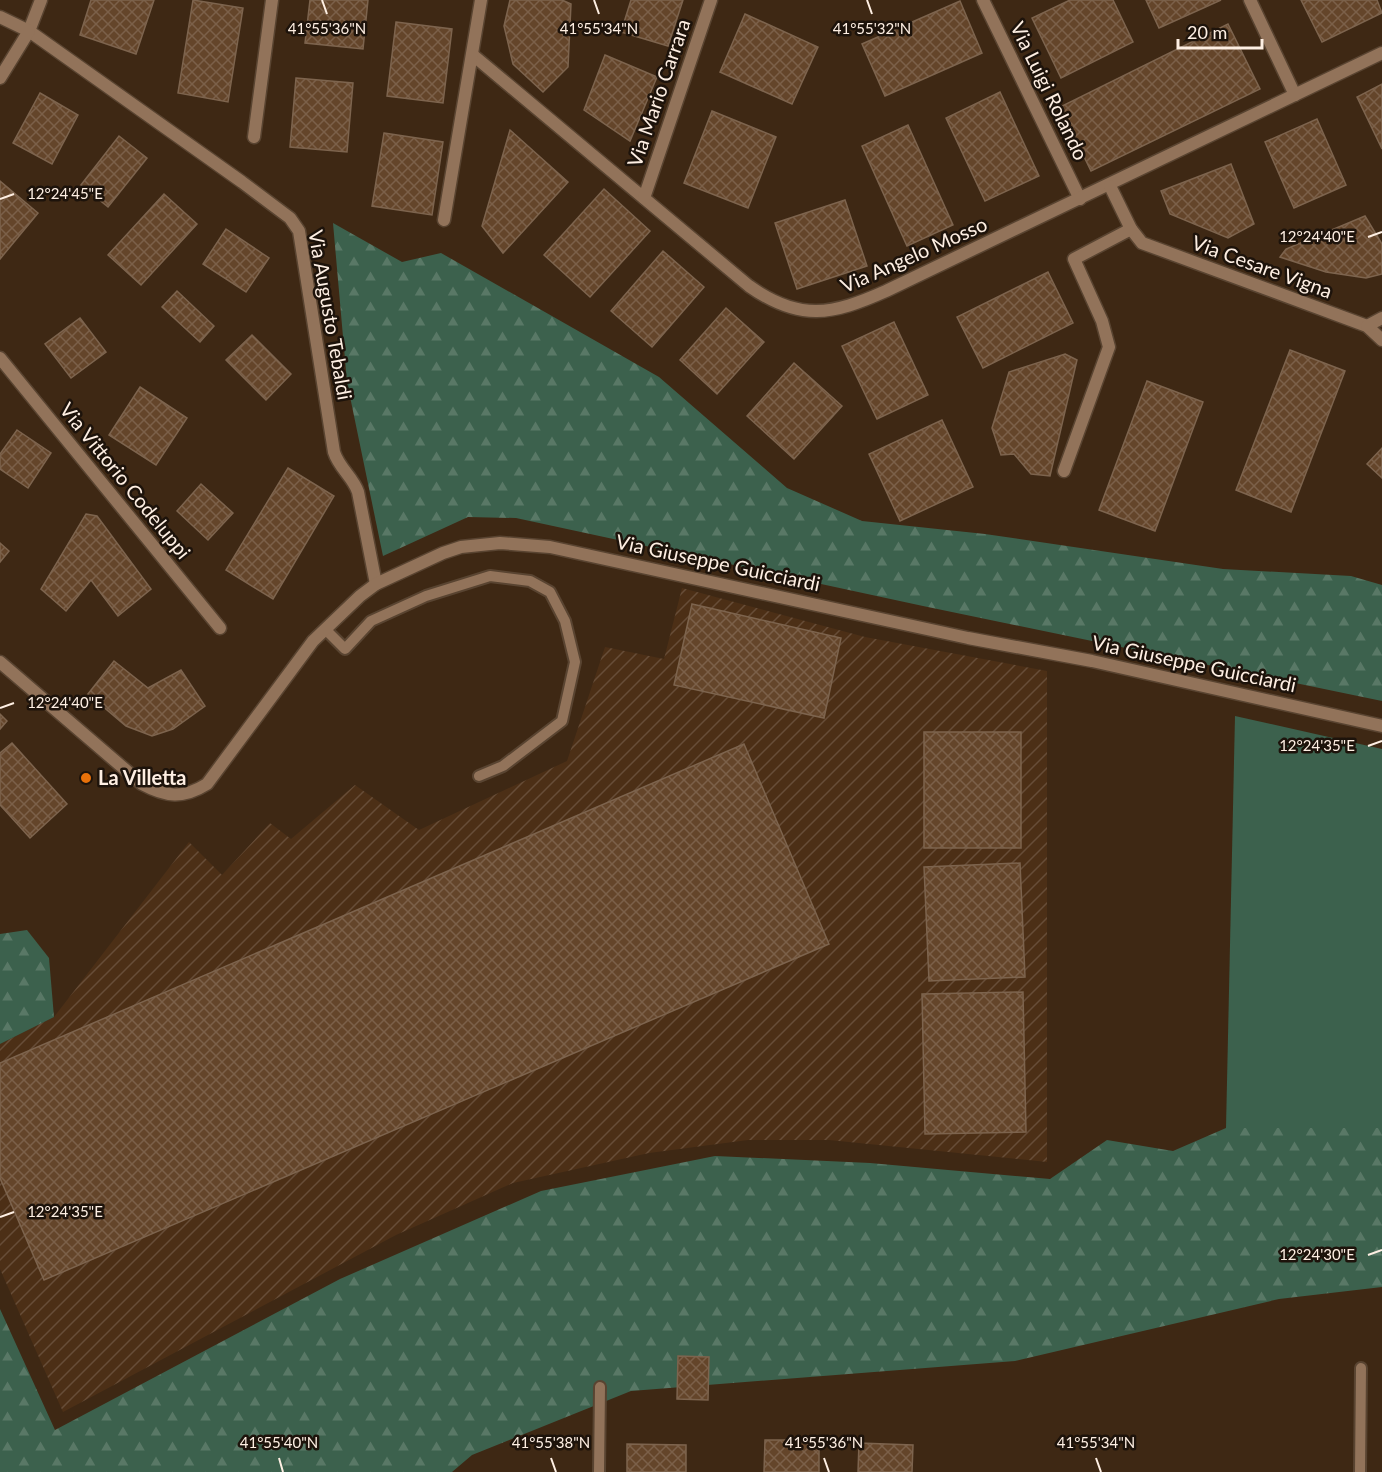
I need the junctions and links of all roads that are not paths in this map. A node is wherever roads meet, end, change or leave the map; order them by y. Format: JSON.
{"nodes":[{"id":1,"x":41,"y":0,"type":"edge"},
{"id":2,"x":272,"y":0,"type":"edge"},
{"id":3,"x":481,"y":0,"type":"edge"},
{"id":4,"x":711,"y":0,"type":"edge"},
{"id":5,"x":983,"y":0,"type":"edge"},
{"id":6,"x":1250,"y":0,"type":"edge"},
{"id":7,"x":0,"y":17,"type":"edge"},
{"id":8,"x":29,"y":31,"type":"junction"},
{"id":9,"x":1382,"y":53,"type":"edge"},
{"id":10,"x":474,"y":56,"type":"junction"},
{"id":11,"x":0,"y":78,"type":"edge"},
{"id":12,"x":1294,"y":95,"type":"junction"},
{"id":13,"x":254,"y":138,"type":"dead end"},
{"id":14,"x":1110,"y":186,"type":"junction"},
{"id":15,"x":644,"y":198,"type":"junction"},
{"id":16,"x":1080,"y":199,"type":"junction"},
{"id":17,"x":444,"y":220,"type":"dead end"},
{"id":18,"x":1131,"y":229,"type":"junction"},
{"id":19,"x":1382,"y":318,"type":"edge"},
{"id":20,"x":1367,"y":326,"type":"junction"},
{"id":21,"x":1382,"y":340,"type":"edge"},
{"id":22,"x":0,"y":358,"type":"edge"},
{"id":23,"x":1064,"y":471,"type":"dead end"},
{"id":24,"x":376,"y":584,"type":"junction"},
{"id":25,"x":220,"y":628,"type":"dead end"},
{"id":26,"x":325,"y":629,"type":"junction"},
{"id":27,"x":0,"y":662,"type":"edge"},
{"id":28,"x":1382,"y":726,"type":"edge"},
{"id":29,"x":479,"y":776,"type":"dead end"},
{"id":30,"x":1361,"y":1368,"type":"dead end"},
{"id":31,"x":600,"y":1387,"type":"dead end"},
{"id":32,"x":599,"y":1472,"type":"edge"},
{"id":33,"x":1360,"y":1472,"type":"edge"}],
"edges":[{"from":1,"to":8,"type":"street"},
{"from":2,"to":13,"type":"street"},
{"from":3,"to":10,"type":"street"},
{"from":4,"to":15,"type":"street","name":"Via Mario Carrara"},
{"from":5,"to":16,"type":"street","name":"Via Luigi Rolando"},
{"from":6,"to":12,"type":"street"},
{"from":7,"to":8,"type":"street","name":"Via Augusto Tebaldi"},
{"from":8,"to":11,"type":"street"},
{"from":8,"to":24,"type":"street","name":"Via Augusto Tebaldi"},
{"from":9,"to":12,"type":"street","name":"Via Angelo Mosso"},
{"from":10,"to":15,"type":"street","name":"Via Angelo Mosso"},
{"from":10,"to":17,"type":"street"},
{"from":12,"to":14,"type":"street","name":"Via Angelo Mosso"},
{"from":14,"to":16,"type":"street","name":"Via Angelo Mosso"},
{"from":14,"to":18,"type":"street"},
{"from":15,"to":16,"type":"street","name":"Via Angelo Mosso"},
{"from":18,"to":20,"type":"street","name":"Via Cesare Vigna"},
{"from":18,"to":23,"type":"street"},
{"from":19,"to":20,"type":"street"},
{"from":20,"to":21,"type":"street","name":"Via Cesare Vigna"},
{"from":22,"to":25,"type":"street","name":"Via Vittorio Codeluppi"},
{"from":24,"to":26,"type":"street","name":"Via Giuseppe Guicciardi"},
{"from":24,"to":28,"type":"street","name":"Via Giuseppe Guicciardi"},
{"from":26,"to":27,"type":"street","name":"Via Giuseppe Guicciardi"},
{"from":26,"to":29,"type":"lane"},
{"from":30,"to":33,"type":"lane"},
{"from":31,"to":32,"type":"lane"}]}
